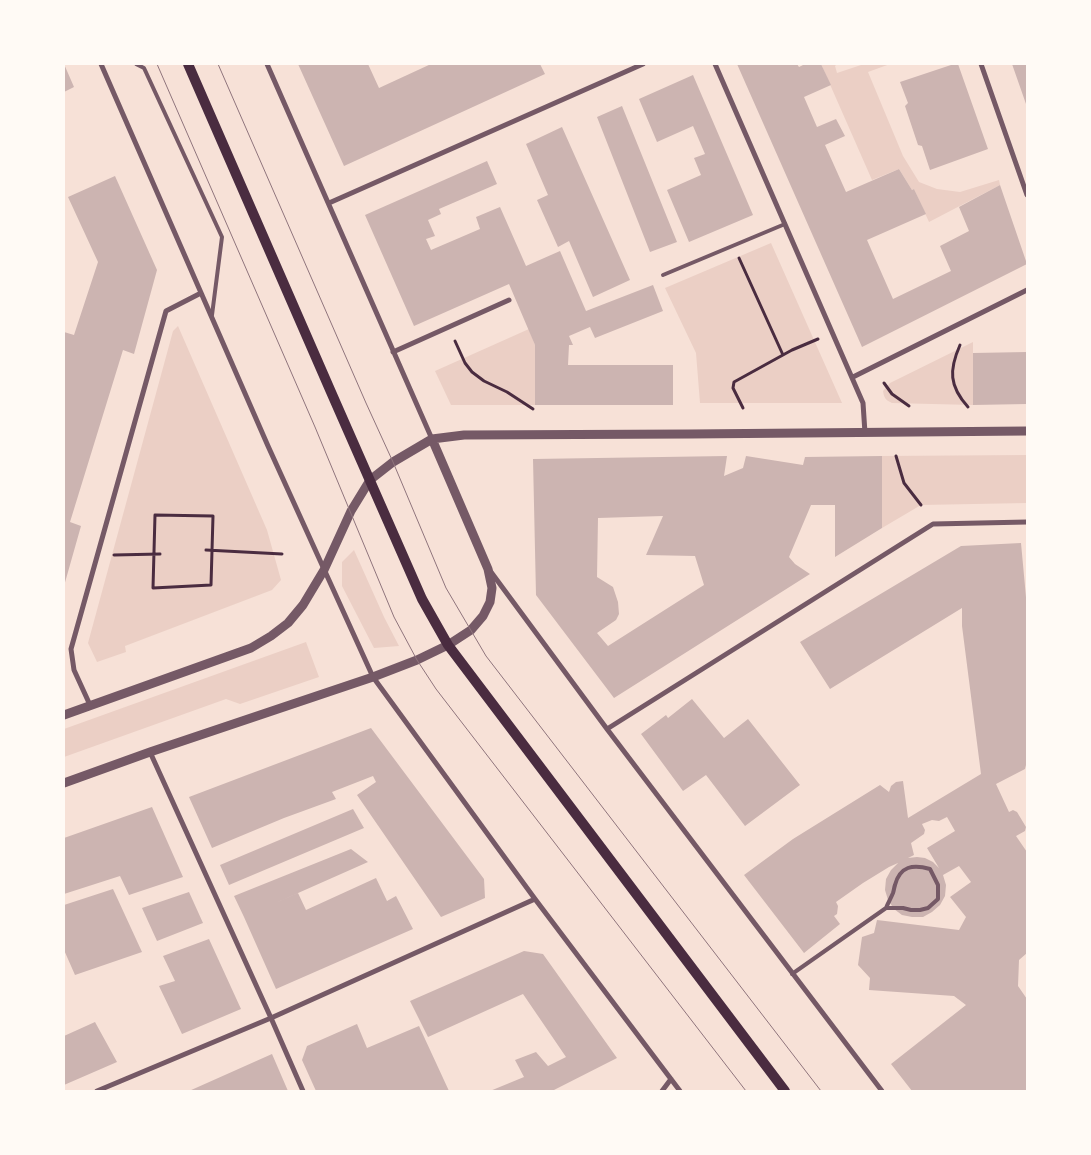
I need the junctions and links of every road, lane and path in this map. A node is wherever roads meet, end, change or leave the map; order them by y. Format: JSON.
{"nodes":[{"id":1,"x":101,"y":64,"type":"edge"},
{"id":2,"x":136,"y":64,"type":"edge"},
{"id":3,"x":188,"y":64,"type":"edge"},
{"id":4,"x":267,"y":64,"type":"edge"},
{"id":5,"x":643,"y":64,"type":"edge"},
{"id":6,"x":715,"y":64,"type":"edge"},
{"id":7,"x":981,"y":64,"type":"edge"},
{"id":8,"x":1027,"y":195,"type":"edge"},
{"id":9,"x":329,"y":203,"type":"junction"},
{"id":10,"x":785,"y":224,"type":"junction"},
{"id":11,"x":733,"y":246,"type":"junction"},
{"id":12,"x":663,"y":275,"type":"dead end"},
{"id":13,"x":1027,"y":290,"type":"edge"},
{"id":14,"x":201,"y":293,"type":"junction"},
{"id":15,"x":509,"y":300,"type":"dead end"},
{"id":16,"x":212,"y":317,"type":"junction"},
{"id":17,"x":448,"y":327,"type":"junction"},
{"id":18,"x":818,"y":339,"type":"dead end"},
{"id":19,"x":960,"y":345,"type":"dead end"},
{"id":20,"x":393,"y":352,"type":"junction"},
{"id":21,"x":783,"y":355,"type":"junction"},
{"id":22,"x":853,"y":377,"type":"junction"},
{"id":23,"x":884,"y":383,"type":"dead end"},
{"id":24,"x":909,"y":406,"type":"dead end"},
{"id":25,"x":968,"y":407,"type":"dead end"},
{"id":26,"x":743,"y":408,"type":"dead end"},
{"id":27,"x":533,"y":409,"type":"dead end"},
{"id":28,"x":1027,"y":431,"type":"edge"},
{"id":29,"x":865,"y":433,"type":"junction"},
{"id":30,"x":432,"y":439,"type":"junction"},
{"id":31,"x":896,"y":456,"type":"dead end"},
{"id":32,"x":370,"y":480,"type":"junction"},
{"id":33,"x":921,"y":505,"type":"dead end"},
{"id":34,"x":1027,"y":522,"type":"edge"},
{"id":35,"x":206,"y":550,"type":"dead end"},
{"id":36,"x":212,"y":551,"type":"junction"},
{"id":37,"x":98,"y":553,"type":"junction"},
{"id":38,"x":153,"y":554,"type":"junction"},
{"id":39,"x":160,"y":554,"type":"dead end"},
{"id":40,"x":282,"y":554,"type":"dead end"},
{"id":41,"x":488,"y":568,"type":"junction"},
{"id":42,"x":324,"y":570,"type":"junction"},
{"id":43,"x":448,"y":646,"type":"junction"},
{"id":44,"x":373,"y":677,"type":"junction"},
{"id":45,"x":90,"y":705,"type":"junction"},
{"id":46,"x":64,"y":715,"type":"edge"},
{"id":47,"x":607,"y":730,"type":"junction"},
{"id":48,"x":150,"y":752,"type":"junction"},
{"id":49,"x":64,"y":783,"type":"edge"},
{"id":50,"x":535,"y":899,"type":"junction"},
{"id":51,"x":886,"y":908,"type":"junction"},
{"id":52,"x":792,"y":974,"type":"junction"},
{"id":53,"x":271,"y":1018,"type":"junction"},
{"id":54,"x":671,"y":1079,"type":"junction"},
{"id":55,"x":97,"y":1091,"type":"edge"},
{"id":56,"x":303,"y":1091,"type":"edge"},
{"id":57,"x":662,"y":1091,"type":"edge"},
{"id":58,"x":680,"y":1091,"type":"edge"},
{"id":59,"x":785,"y":1091,"type":"edge"},
{"id":60,"x":882,"y":1091,"type":"edge"}],
"edges":[{"from":1,"to":14,"type":"street"},
{"from":2,"to":16,"type":"lane"},
{"from":3,"to":32,"type":"main road"},
{"from":4,"to":9,"type":"street"},
{"from":5,"to":9,"type":"street"},
{"from":6,"to":10,"type":"street"},
{"from":7,"to":8,"type":"street"},
{"from":9,"to":20,"type":"street"},
{"from":10,"to":11,"type":"lane"},
{"from":10,"to":22,"type":"street"},
{"from":11,"to":12,"type":"lane"},
{"from":11,"to":21,"type":"path"},
{"from":13,"to":22,"type":"street"},
{"from":14,"to":16,"type":"street"},
{"from":14,"to":37,"type":"street"},
{"from":15,"to":17,"type":"street"},
{"from":16,"to":42,"type":"street"},
{"from":17,"to":20,"type":"street"},
{"from":17,"to":27,"type":"path"},
{"from":18,"to":21,"type":"path"},
{"from":19,"to":25,"type":"path"},
{"from":20,"to":30,"type":"street"},
{"from":21,"to":26,"type":"path"},
{"from":22,"to":29,"type":"street"},
{"from":23,"to":24,"type":"path"},
{"from":28,"to":29,"type":"street"},
{"from":29,"to":30,"type":"street"},
{"from":30,"to":32,"type":"street"},
{"from":30,"to":41,"type":"street"},
{"from":31,"to":33,"type":"path"},
{"from":32,"to":42,"type":"street"},
{"from":32,"to":43,"type":"main road"},
{"from":34,"to":47,"type":"street"},
{"from":35,"to":36,"type":"path"},
{"from":36,"to":38,"type":"path"},
{"from":36,"to":38,"type":"path"},
{"from":36,"to":40,"type":"path"},
{"from":37,"to":38,"type":"path"},
{"from":37,"to":45,"type":"street"},
{"from":38,"to":39,"type":"path"},
{"from":41,"to":43,"type":"street"},
{"from":41,"to":47,"type":"street"},
{"from":42,"to":44,"type":"street"},
{"from":42,"to":45,"type":"street"},
{"from":43,"to":44,"type":"street"},
{"from":43,"to":59,"type":"main road"},
{"from":44,"to":48,"type":"street"},
{"from":44,"to":50,"type":"street"},
{"from":45,"to":46,"type":"street"},
{"from":47,"to":52,"type":"street"},
{"from":48,"to":49,"type":"street"},
{"from":48,"to":53,"type":"street"},
{"from":50,"to":53,"type":"street"},
{"from":50,"to":54,"type":"street"},
{"from":51,"to":51,"type":"lane"},
{"from":51,"to":52,"type":"lane"},
{"from":52,"to":60,"type":"street"},
{"from":53,"to":55,"type":"street"},
{"from":53,"to":56,"type":"street"},
{"from":54,"to":57,"type":"street"},
{"from":54,"to":58,"type":"street"}]}
